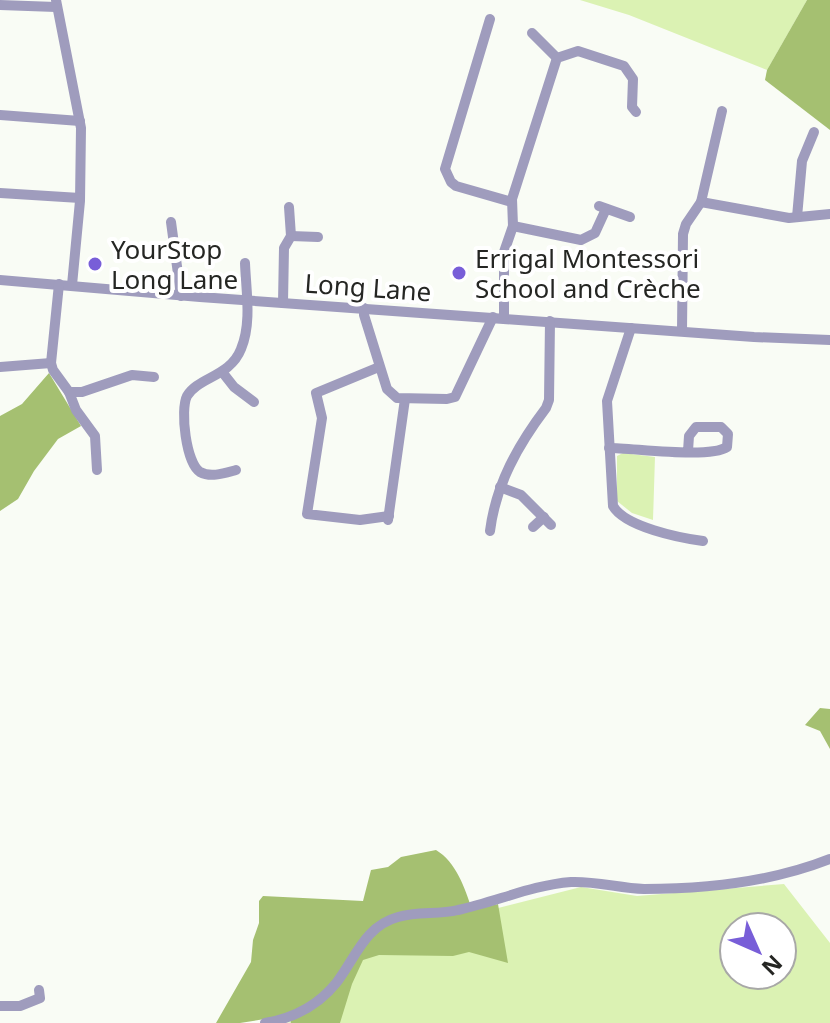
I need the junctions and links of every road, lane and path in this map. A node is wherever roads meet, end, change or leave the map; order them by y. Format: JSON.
{"nodes":[{"id":1,"x":56,"y":4,"type":"edge"},
{"id":2,"x":0,"y":5,"type":"edge"},
{"id":3,"x":490,"y":19,"type":"dead end"},
{"id":4,"x":532,"y":33,"type":"dead end"},
{"id":5,"x":557,"y":58,"type":"junction"},
{"id":6,"x":722,"y":111,"type":"dead end"},
{"id":7,"x":636,"y":112,"type":"dead end"},
{"id":8,"x":0,"y":115,"type":"edge"},
{"id":9,"x":80,"y":121,"type":"junction"},
{"id":10,"x":814,"y":132,"type":"dead end"},
{"id":11,"x":0,"y":193,"type":"edge"},
{"id":12,"x":80,"y":198,"type":"junction"},
{"id":13,"x":512,"y":202,"type":"junction"},
{"id":14,"x":701,"y":202,"type":"junction"},
{"id":15,"x":289,"y":207,"type":"dead end"},
{"id":16,"x":830,"y":214,"type":"edge"},
{"id":17,"x":630,"y":217,"type":"dead end"},
{"id":18,"x":797,"y":217,"type":"junction"},
{"id":19,"x":171,"y":222,"type":"dead end"},
{"id":20,"x":513,"y":226,"type":"junction"},
{"id":21,"x":291,"y":236,"type":"junction"},
{"id":22,"x":318,"y":237,"type":"dead end"},
{"id":23,"x":245,"y":263,"type":"dead end"},
{"id":24,"x":0,"y":280,"type":"edge"},
{"id":25,"x":59,"y":284,"type":"junction"},
{"id":26,"x":72,"y":285,"type":"junction"},
{"id":27,"x":181,"y":296,"type":"junction"},
{"id":28,"x":247,"y":300,"type":"junction"},
{"id":29,"x":283,"y":303,"type":"junction"},
{"id":30,"x":364,"y":308,"type":"junction"},
{"id":31,"x":498,"y":317,"type":"junction"},
{"id":32,"x":550,"y":321,"type":"junction"},
{"id":33,"x":631,"y":328,"type":"junction"},
{"id":34,"x":682,"y":331,"type":"junction"},
{"id":35,"x":830,"y":340,"type":"edge"},
{"id":36,"x":51,"y":363,"type":"junction"},
{"id":37,"x":0,"y":367,"type":"edge"},
{"id":38,"x":379,"y":367,"type":"junction"},
{"id":39,"x":223,"y":373,"type":"junction"},
{"id":40,"x":154,"y":377,"type":"dead end"},
{"id":41,"x":69,"y":392,"type":"junction"},
{"id":42,"x":405,"y":399,"type":"junction"},
{"id":43,"x":254,"y":402,"type":"dead end"},
{"id":44,"x":609,"y":448,"type":"junction"},
{"id":45,"x":688,"y":451,"type":"dead end"},
{"id":46,"x":97,"y":470,"type":"dead end"},
{"id":47,"x":236,"y":470,"type":"dead end"},
{"id":48,"x":500,"y":487,"type":"junction"},
{"id":49,"x":533,"y":527,"type":"dead end"},
{"id":50,"x":490,"y":531,"type":"dead end"},
{"id":51,"x":703,"y":541,"type":"dead end"},
{"id":52,"x":830,"y":859,"type":"edge"},
{"id":53,"x":39,"y":990,"type":"dead end"},
{"id":54,"x":0,"y":1006,"type":"edge"},
{"id":55,"x":265,"y":1023,"type":"edge"}],
"edges":[{"from":1,"to":2,"type":"street"},
{"from":1,"to":9,"type":"street"},
{"from":3,"to":13,"type":"street"},
{"from":4,"to":5,"type":"street"},
{"from":5,"to":7,"type":"street"},
{"from":5,"to":13,"type":"street"},
{"from":6,"to":14,"type":"street"},
{"from":8,"to":9,"type":"street"},
{"from":9,"to":12,"type":"street"},
{"from":10,"to":18,"type":"street"},
{"from":11,"to":12,"type":"street"},
{"from":12,"to":26,"type":"street"},
{"from":13,"to":20,"type":"street"},
{"from":14,"to":18,"type":"street"},
{"from":14,"to":34,"type":"street"},
{"from":15,"to":21,"type":"street"},
{"from":16,"to":18,"type":"street"},
{"from":17,"to":20,"type":"street"},
{"from":19,"to":27,"type":"street"},
{"from":20,"to":31,"type":"street"},
{"from":21,"to":22,"type":"street"},
{"from":21,"to":29,"type":"street"},
{"from":23,"to":28,"type":"street"},
{"from":24,"to":25,"type":"street","name":"Long Lane"},
{"from":25,"to":26,"type":"street","name":"Long Lane"},
{"from":25,"to":36,"type":"street"},
{"from":26,"to":27,"type":"street","name":"Long Lane"},
{"from":27,"to":28,"type":"street","name":"Long Lane"},
{"from":28,"to":29,"type":"street","name":"Long Lane"},
{"from":28,"to":39,"type":"street"},
{"from":29,"to":30,"type":"street","name":"Long Lane"},
{"from":30,"to":31,"type":"street","name":"Long Lane"},
{"from":30,"to":38,"type":"street"},
{"from":31,"to":32,"type":"street","name":"Long Lane"},
{"from":31,"to":42,"type":"street"},
{"from":32,"to":33,"type":"street","name":"Long Lane"},
{"from":32,"to":48,"type":"street"},
{"from":33,"to":34,"type":"street","name":"Long Lane"},
{"from":33,"to":44,"type":"street"},
{"from":34,"to":35,"type":"street","name":"Long Lane"},
{"from":36,"to":37,"type":"street"},
{"from":36,"to":41,"type":"street"},
{"from":38,"to":42,"type":"street"},
{"from":38,"to":42,"type":"street"},
{"from":39,"to":43,"type":"street"},
{"from":39,"to":47,"type":"street"},
{"from":40,"to":41,"type":"street"},
{"from":41,"to":46,"type":"street"},
{"from":44,"to":45,"type":"street"},
{"from":44,"to":51,"type":"street"},
{"from":48,"to":49,"type":"street"},
{"from":48,"to":50,"type":"street"},
{"from":52,"to":55,"type":"street"},
{"from":53,"to":54,"type":"street"}]}
